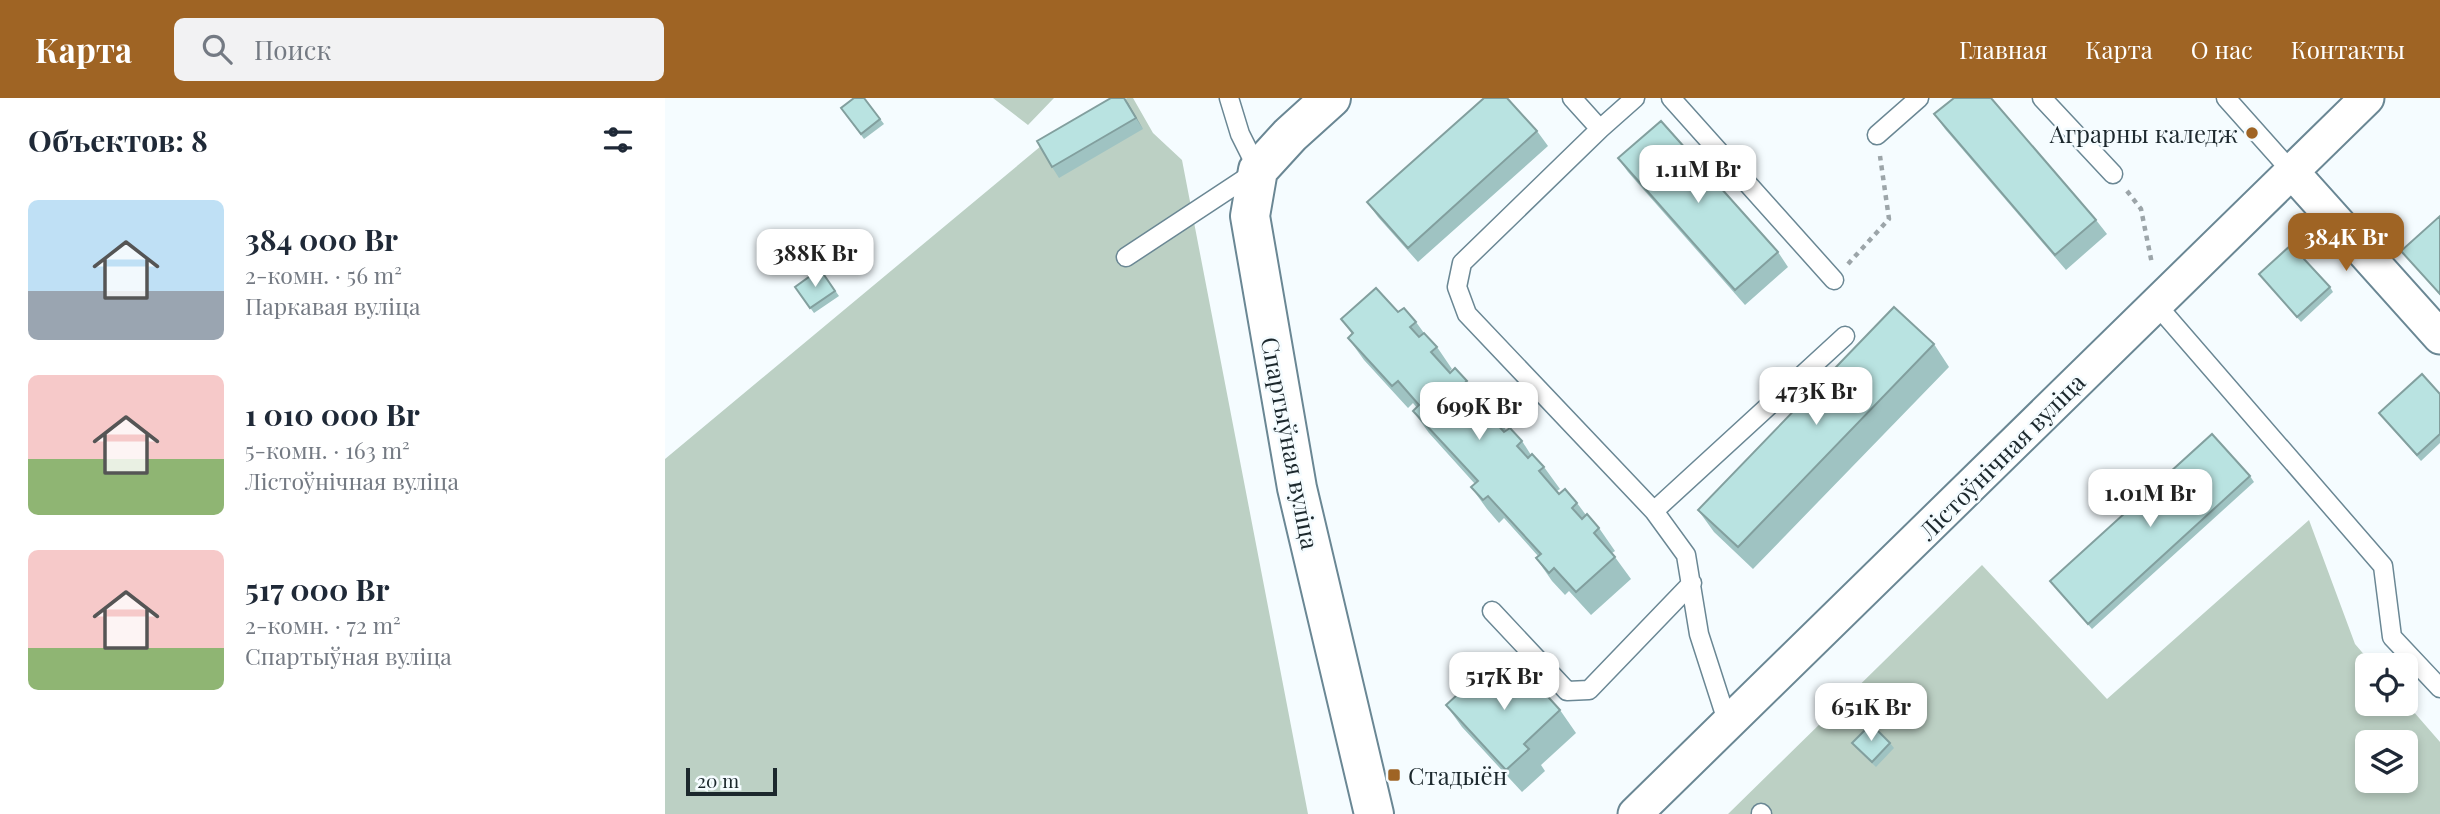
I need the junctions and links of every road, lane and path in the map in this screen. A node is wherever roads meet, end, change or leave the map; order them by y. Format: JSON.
{"nodes":[{"id":1,"x":1229,"y":98,"type":"edge"},
{"id":2,"x":1331,"y":98,"type":"edge"},
{"id":3,"x":1572,"y":98,"type":"edge"},
{"id":4,"x":1635,"y":98,"type":"edge"},
{"id":5,"x":1671,"y":98,"type":"edge"},
{"id":6,"x":1919,"y":98,"type":"edge"},
{"id":7,"x":2042,"y":98,"type":"edge"},
{"id":8,"x":2226,"y":98,"type":"edge"},
{"id":9,"x":2367,"y":98,"type":"edge"},
{"id":10,"x":1600,"y":129,"type":"junction"},
{"id":11,"x":1877,"y":135,"type":"joint"},
{"id":12,"x":1258,"y":170,"type":"junction"},
{"id":13,"x":2293,"y":173,"type":"junction"},
{"id":14,"x":2113,"y":174,"type":"joint"},
{"id":15,"x":1126,"y":257,"type":"dead end"},
{"id":16,"x":1834,"y":280,"type":"joint"},
{"id":17,"x":2155,"y":303,"type":"junction"},
{"id":18,"x":1845,"y":335,"type":"dead end"},
{"id":19,"x":2440,"y":337,"type":"edge"},
{"id":20,"x":1654,"y":511,"type":"junction"},
{"id":21,"x":1692,"y":583,"type":"junction"},
{"id":22,"x":1492,"y":611,"type":"dead end"},
{"id":23,"x":2440,"y":688,"type":"edge"},
{"id":24,"x":1728,"y":724,"type":"junction"},
{"id":25,"x":1374,"y":814,"type":"edge"},
{"id":26,"x":1635,"y":814,"type":"edge"}],
"edges":[{"from":1,"to":12,"type":"lane"},
{"from":2,"to":12,"type":"street"},
{"from":3,"to":10,"type":"lane"},
{"from":4,"to":10,"type":"lane"},
{"from":5,"to":16,"type":"lane"},
{"from":6,"to":11,"type":"lane"},
{"from":7,"to":14,"type":"lane"},
{"from":8,"to":13,"type":"lane"},
{"from":9,"to":13,"type":"street","name":"Лістоўнічная вуліца"},
{"from":10,"to":20,"type":"lane"},
{"from":11,"to":16,"type":"path"},
{"from":12,"to":15,"type":"lane"},
{"from":12,"to":25,"type":"street","name":"Спартыўная вуліца"},
{"from":13,"to":17,"type":"street","name":"Лістоўнічная вуліца"},
{"from":13,"to":19,"type":"street"},
{"from":14,"to":17,"type":"path"},
{"from":17,"to":23,"type":"lane"},
{"from":17,"to":24,"type":"street","name":"Лістоўнічная вуліца"},
{"from":18,"to":20,"type":"lane"},
{"from":20,"to":21,"type":"lane"},
{"from":21,"to":22,"type":"lane"},
{"from":21,"to":24,"type":"lane"},
{"from":24,"to":26,"type":"street","name":"Лістоўнічная вуліца"}]}
